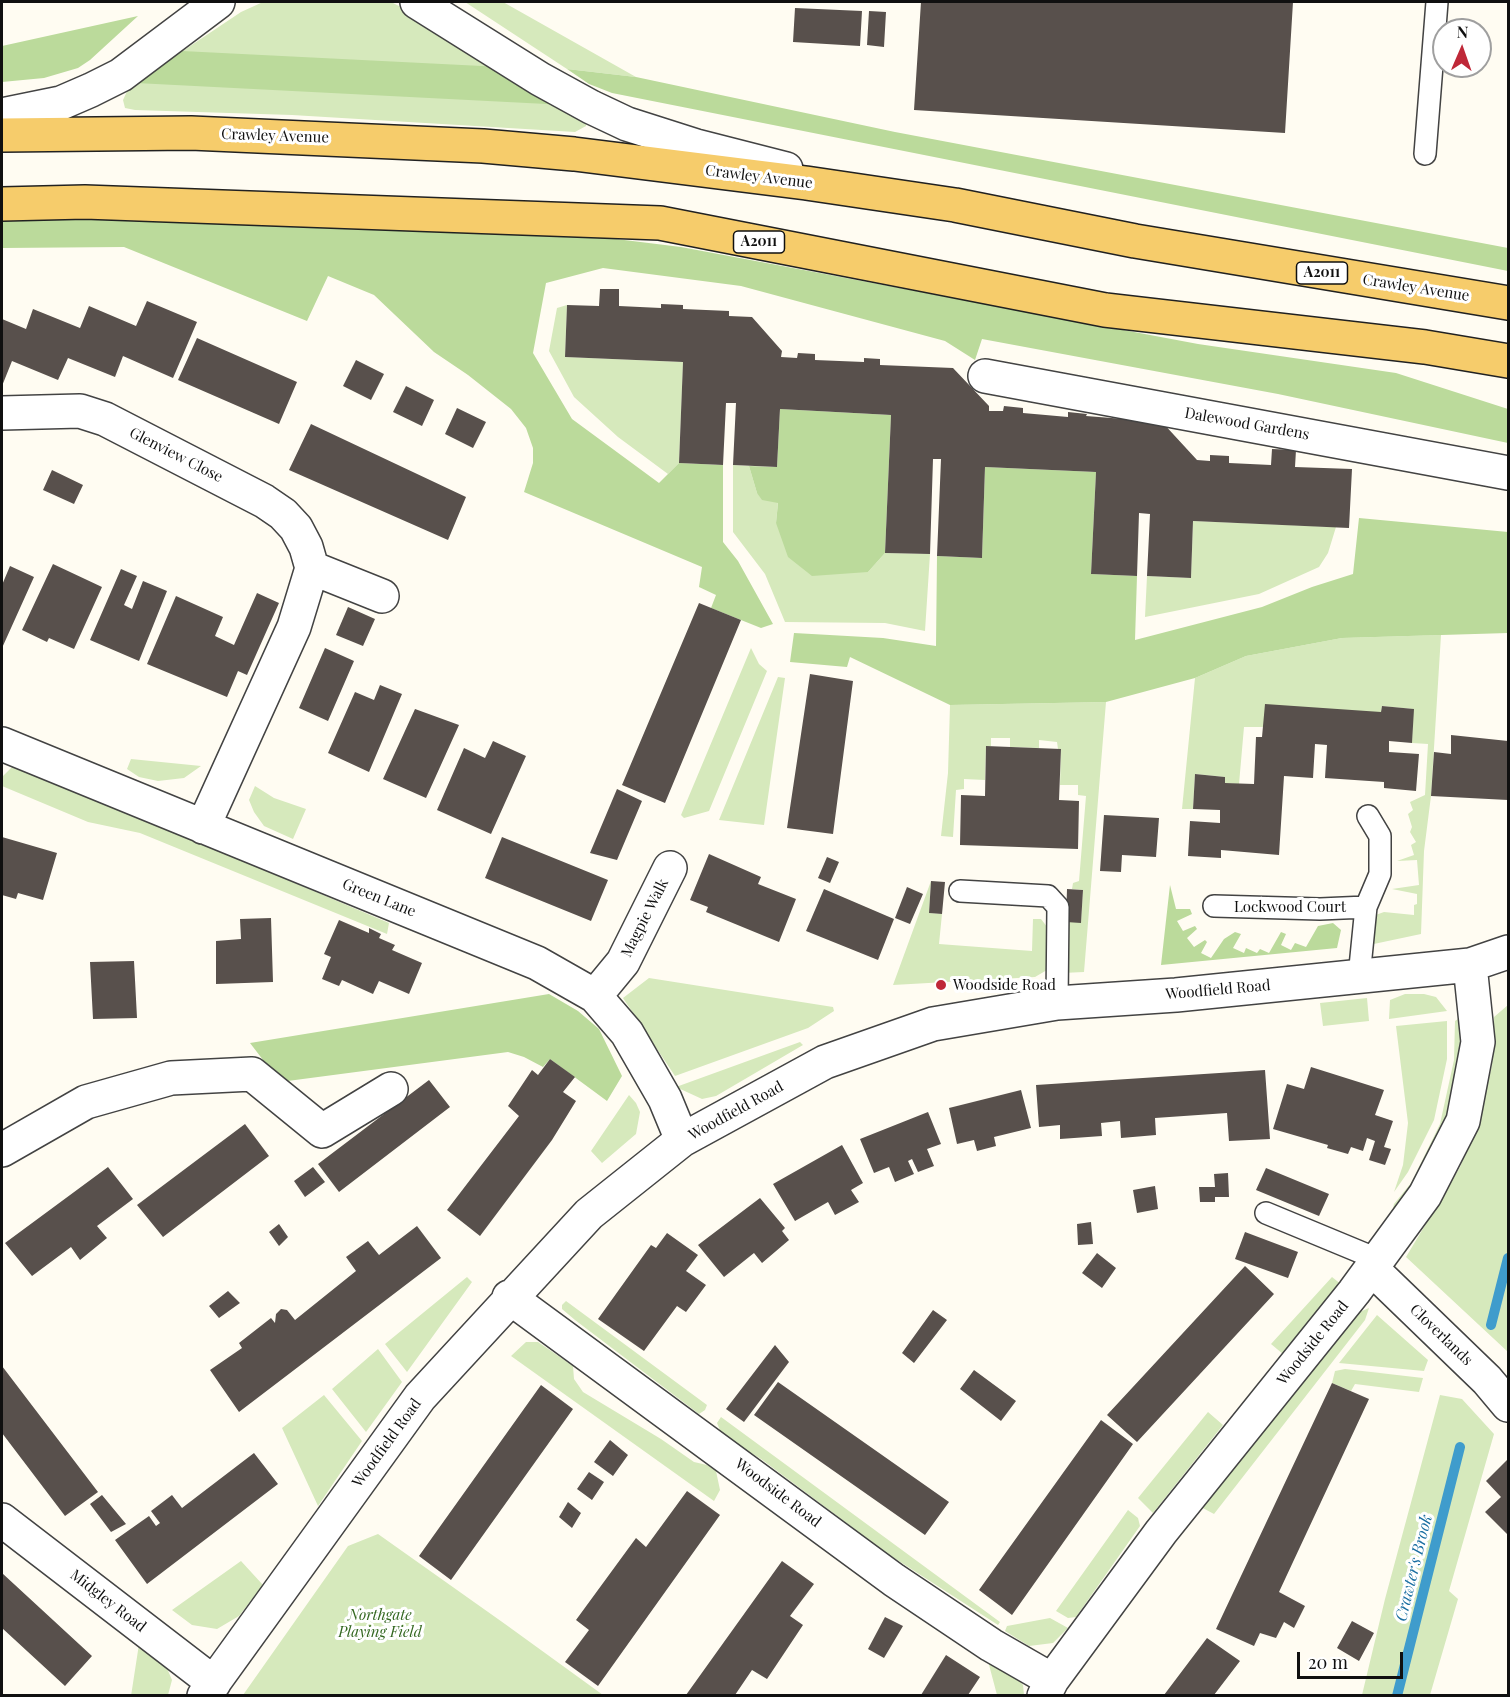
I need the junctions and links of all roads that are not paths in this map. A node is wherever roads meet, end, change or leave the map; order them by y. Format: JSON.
{"nodes":[{"id":1,"x":219,"y":2,"type":"edge"},
{"id":2,"x":417,"y":2,"type":"edge"},
{"id":3,"x":1437,"y":2,"type":"edge"},
{"id":4,"x":2,"y":115,"type":"edge"},
{"id":5,"x":2,"y":135,"type":"edge"},
{"id":6,"x":1425,"y":154,"type":"dead end"},
{"id":7,"x":919,"y":199,"type":"junction"},
{"id":8,"x":2,"y":204,"type":"edge"},
{"id":9,"x":1509,"y":303,"type":"edge"},
{"id":10,"x":1509,"y":361,"type":"edge"},
{"id":11,"x":986,"y":376,"type":"dead end"},
{"id":12,"x":2,"y":413,"type":"edge"},
{"id":13,"x":1509,"y":473,"type":"edge"},
{"id":14,"x":312,"y":568,"type":"junction"},
{"id":15,"x":382,"y":596,"type":"dead end"},
{"id":16,"x":2,"y":744,"type":"edge"},
{"id":17,"x":1368,"y":816,"type":"dead end"},
{"id":18,"x":202,"y":827,"type":"junction"},
{"id":19,"x":670,"y":868,"type":"dead end"},
{"id":20,"x":960,"y":891,"type":"dead end"},
{"id":21,"x":1214,"y":906,"type":"dead end"},
{"id":22,"x":1366,"y":907,"type":"junction"},
{"id":23,"x":1509,"y":952,"type":"edge"},
{"id":24,"x":1470,"y":965,"type":"junction"},
{"id":25,"x":1359,"y":977,"type":"junction"},
{"id":26,"x":595,"y":996,"type":"junction"},
{"id":27,"x":1056,"y":1003,"type":"junction"},
{"id":28,"x":391,"y":1089,"type":"dead end"},
{"id":29,"x":682,"y":1140,"type":"junction"},
{"id":30,"x":2,"y":1150,"type":"edge"},
{"id":31,"x":1266,"y":1213,"type":"dead end"},
{"id":32,"x":1374,"y":1264,"type":"junction"},
{"id":33,"x":509,"y":1297,"type":"junction"},
{"id":34,"x":1509,"y":1405,"type":"edge"},
{"id":35,"x":2,"y":1520,"type":"edge"},
{"id":36,"x":1048,"y":1688,"type":"edge"},
{"id":37,"x":209,"y":1689,"type":"edge"}],
"edges":[{"from":1,"to":4,"type":"street"},
{"from":2,"to":7,"type":"street"},
{"from":3,"to":6,"type":"lane"},
{"from":5,"to":7,"type":"main road","name":"Crawley Avenue","number":"A2011"},
{"from":7,"to":9,"type":"main road","name":"Crawley Avenue","number":"A2011"},
{"from":8,"to":10,"type":"main road","number":"A2011"},
{"from":11,"to":13,"type":"street","name":"Dalewood Gardens"},
{"from":12,"to":14,"type":"street","name":"Glenview Close"},
{"from":14,"to":15,"type":"street"},
{"from":14,"to":18,"type":"street"},
{"from":16,"to":18,"type":"street","name":"Green Lane"},
{"from":17,"to":22,"type":"lane","name":"Lockwood Court"},
{"from":18,"to":26,"type":"street","name":"Green Lane"},
{"from":19,"to":26,"type":"street","name":"Magpie Walk"},
{"from":20,"to":27,"type":"lane"},
{"from":21,"to":22,"type":"lane","name":"Lockwood Court"},
{"from":22,"to":25,"type":"lane","name":"Lockwood Court"},
{"from":23,"to":24,"type":"street","name":"Woodfield Road"},
{"from":24,"to":25,"type":"street","name":"Woodfield Road"},
{"from":24,"to":32,"type":"street","name":"Woodside Road"},
{"from":25,"to":27,"type":"street","name":"Woodfield Road"},
{"from":26,"to":29,"type":"street","name":"Green Lane"},
{"from":27,"to":29,"type":"street","name":"Woodfield Road"},
{"from":28,"to":30,"type":"street"},
{"from":29,"to":33,"type":"street","name":"Woodfield Road"},
{"from":31,"to":32,"type":"lane"},
{"from":32,"to":34,"type":"street","name":"Cloverlands"},
{"from":32,"to":36,"type":"street","name":"Woodside Road"},
{"from":33,"to":36,"type":"street","name":"Woodside Road"},
{"from":33,"to":37,"type":"street","name":"Woodfield Road"},
{"from":35,"to":37,"type":"street","name":"Midgley Road"}]}
